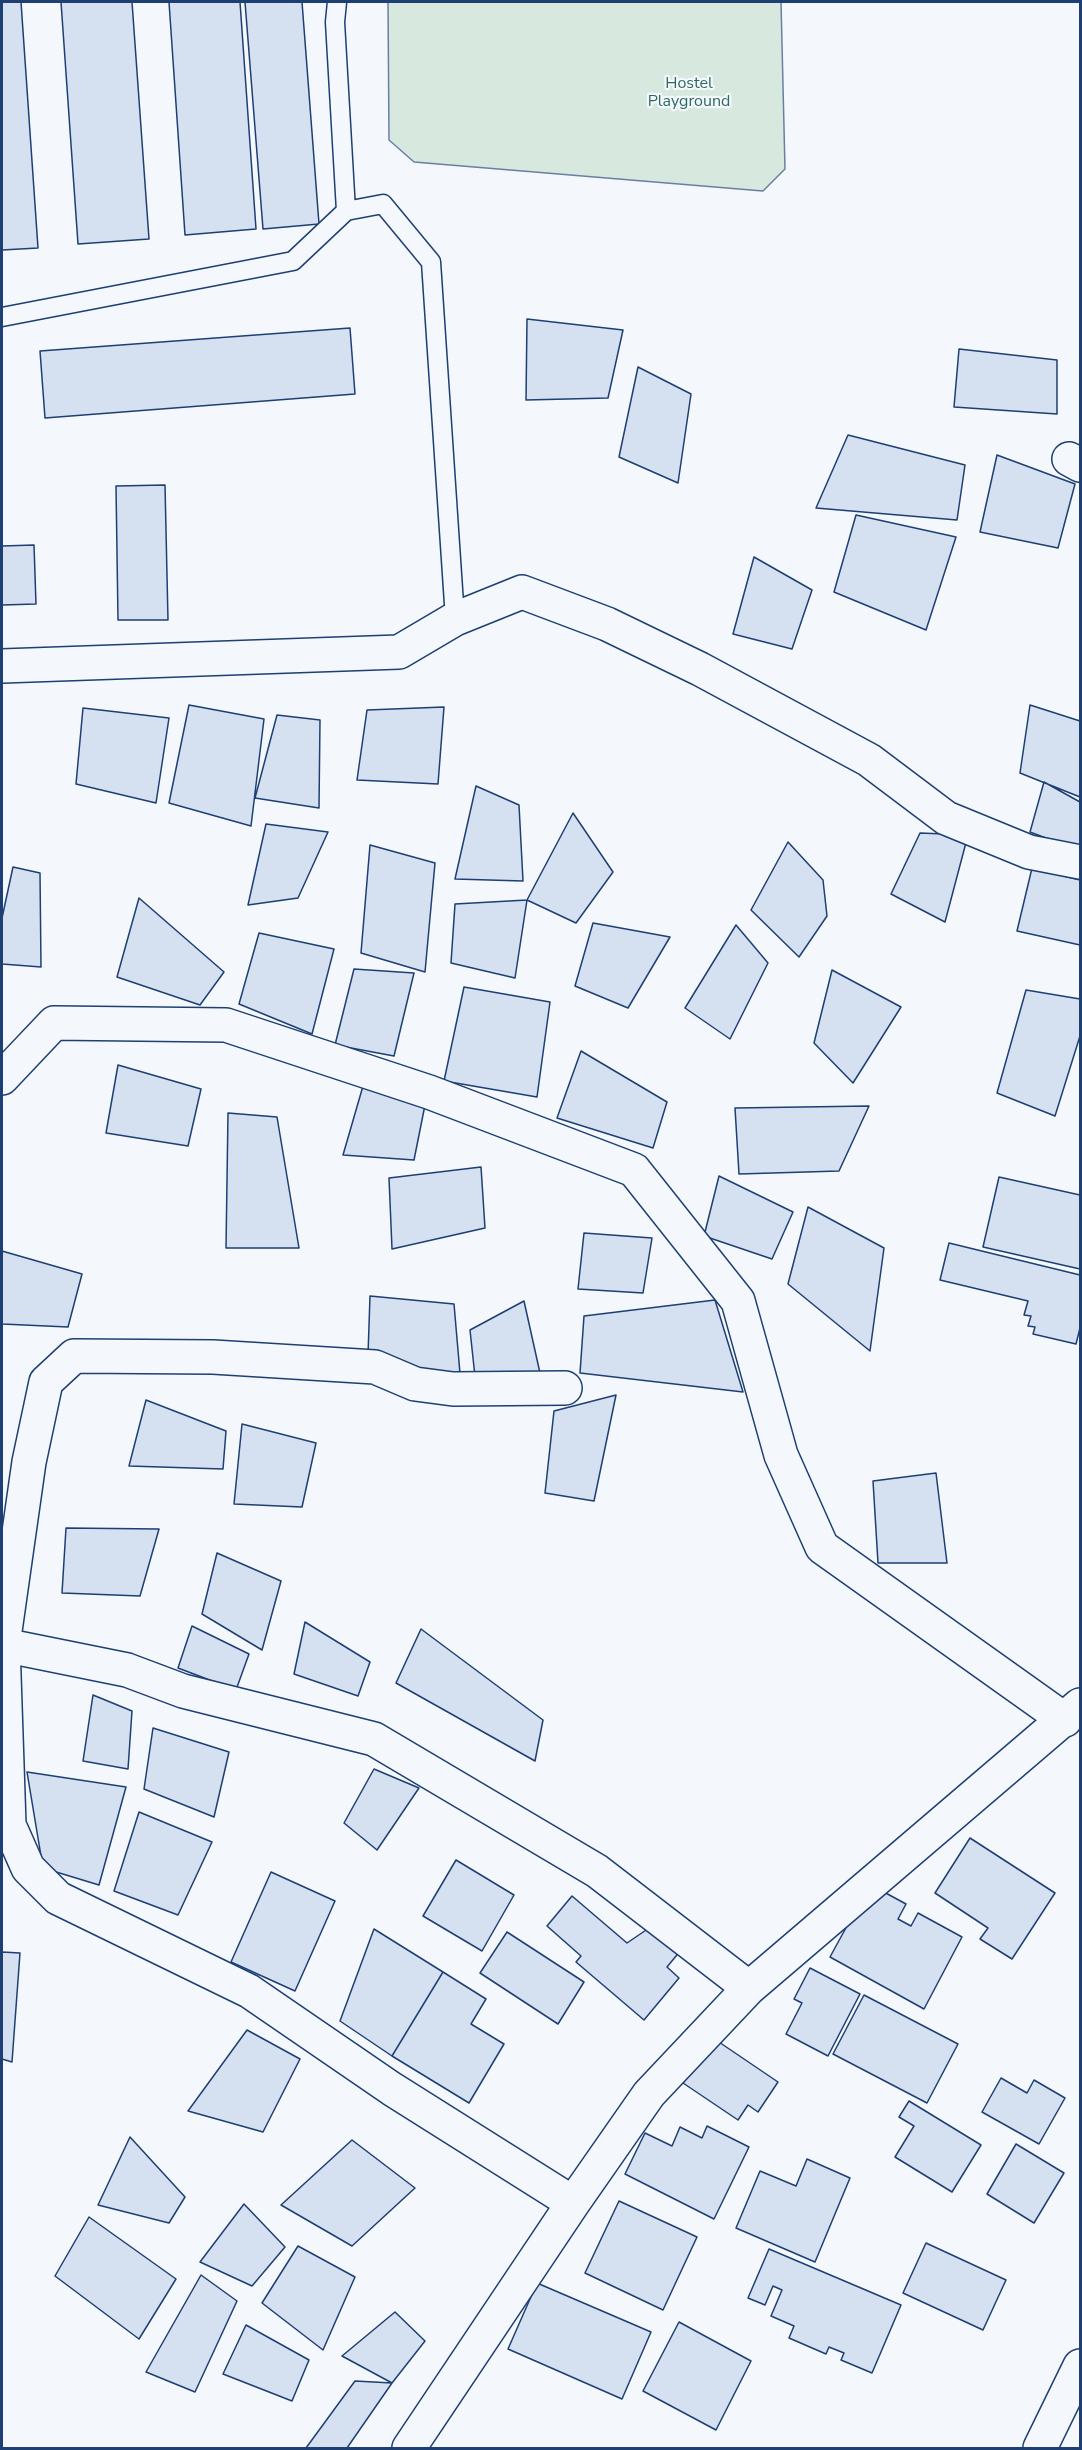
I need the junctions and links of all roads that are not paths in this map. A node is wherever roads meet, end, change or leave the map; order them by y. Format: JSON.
{"nodes":[{"id":1,"x":337,"y":2,"type":"edge"},
{"id":2,"x":346,"y":211,"type":"junction"},
{"id":3,"x":2,"y":317,"type":"edge"},
{"id":4,"x":455,"y":619,"type":"junction"},
{"id":5,"x":2,"y":666,"type":"edge"},
{"id":6,"x":1080,"y":862,"type":"edge"},
{"id":7,"x":2,"y":1078,"type":"edge"},
{"id":8,"x":565,"y":1388,"type":"dead end"},
{"id":9,"x":3,"y":1645,"type":"edge"},
{"id":10,"x":1073,"y":1712,"type":"edge"},
{"id":11,"x":5,"y":1825,"type":"edge"},
{"id":12,"x":748,"y":1988,"type":"junction"},
{"id":13,"x":573,"y":2203,"type":"junction"},
{"id":14,"x":1080,"y":2368,"type":"edge"},
{"id":15,"x":409,"y":2448,"type":"edge"},
{"id":16,"x":1040,"y":2448,"type":"edge"}],
"edges":[{"from":1,"to":2,"type":"lane"},
{"from":2,"to":3,"type":"lane"},
{"from":2,"to":4,"type":"lane"},
{"from":4,"to":5,"type":"street"},
{"from":4,"to":6,"type":"street"},
{"from":7,"to":10,"type":"street"},
{"from":8,"to":9,"type":"street"},
{"from":9,"to":11,"type":"street"},
{"from":9,"to":12,"type":"street"},
{"from":10,"to":12,"type":"street"},
{"from":11,"to":13,"type":"street"},
{"from":12,"to":13,"type":"street"},
{"from":13,"to":15,"type":"street"},
{"from":14,"to":16,"type":"street"}]}
